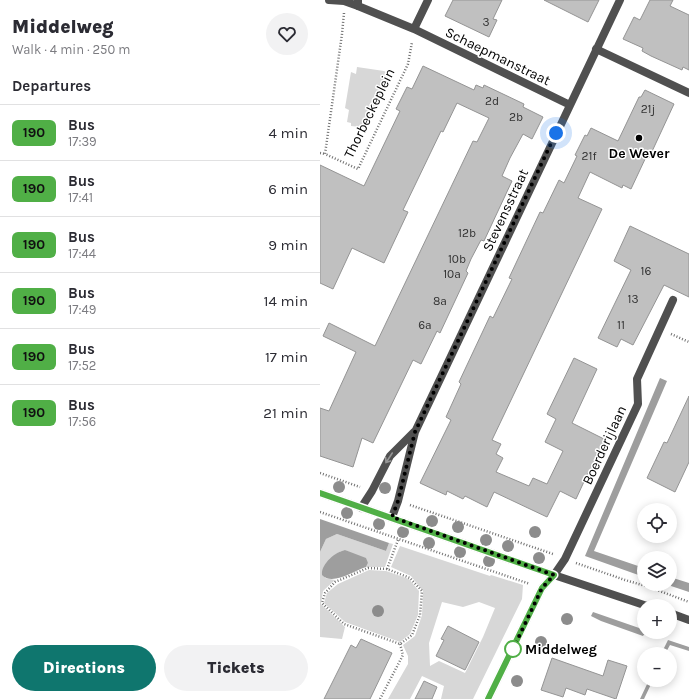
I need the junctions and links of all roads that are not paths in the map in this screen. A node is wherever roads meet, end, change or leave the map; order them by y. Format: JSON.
{"nodes":[{"id":1,"x":329,"y":0,"type":"edge"},
{"id":2,"x":428,"y":0,"type":"edge"},
{"id":3,"x":620,"y":0,"type":"edge"},
{"id":4,"x":344,"y":1,"type":"edge"},
{"id":5,"x":358,"y":3,"type":"edge"},
{"id":6,"x":414,"y":29,"type":"junction"},
{"id":7,"x":596,"y":49,"type":"junction"},
{"id":8,"x":689,"y":93,"type":"edge"},
{"id":9,"x":570,"y":105,"type":"junction"},
{"id":10,"x":673,"y":300,"type":"dead end"},
{"id":11,"x":415,"y":432,"type":"junction"},
{"id":12,"x":320,"y":493,"type":"edge"},
{"id":13,"x":361,"y":508,"type":"junction"},
{"id":14,"x":392,"y":517,"type":"junction"},
{"id":15,"x":554,"y":575,"type":"junction"},
{"id":16,"x":637,"y":603,"type":"edge"},
{"id":17,"x":677,"y":616,"type":"edge"},
{"id":18,"x":689,"y":620,"type":"edge"},
{"id":19,"x":488,"y":699,"type":"edge"}],
"edges":[{"from":1,"to":4,"type":"street"},
{"from":2,"to":6,"type":"street"},
{"from":3,"to":7,"type":"street","name":"Stevensstraat"},
{"from":4,"to":5,"type":"street"},
{"from":5,"to":6,"type":"street"},
{"from":6,"to":9,"type":"street","name":"Schaepmanstraat"},
{"from":7,"to":8,"type":"street"},
{"from":7,"to":9,"type":"street","name":"Stevensstraat"},
{"from":9,"to":11,"type":"street","name":"Stevensstraat"},
{"from":10,"to":15,"type":"street","name":"Boerderijlaan"},
{"from":11,"to":13,"type":"street","name":"Stevensstraat","one_way":true},
{"from":11,"to":14,"type":"street","name":"Stevensstraat"},
{"from":12,"to":13,"type":"street"},
{"from":13,"to":14,"type":"street"},
{"from":14,"to":15,"type":"street"},
{"from":15,"to":16,"type":"street"},
{"from":15,"to":19,"type":"street","name":"Boerderijlaan"},
{"from":17,"to":18,"type":"street"}]}
